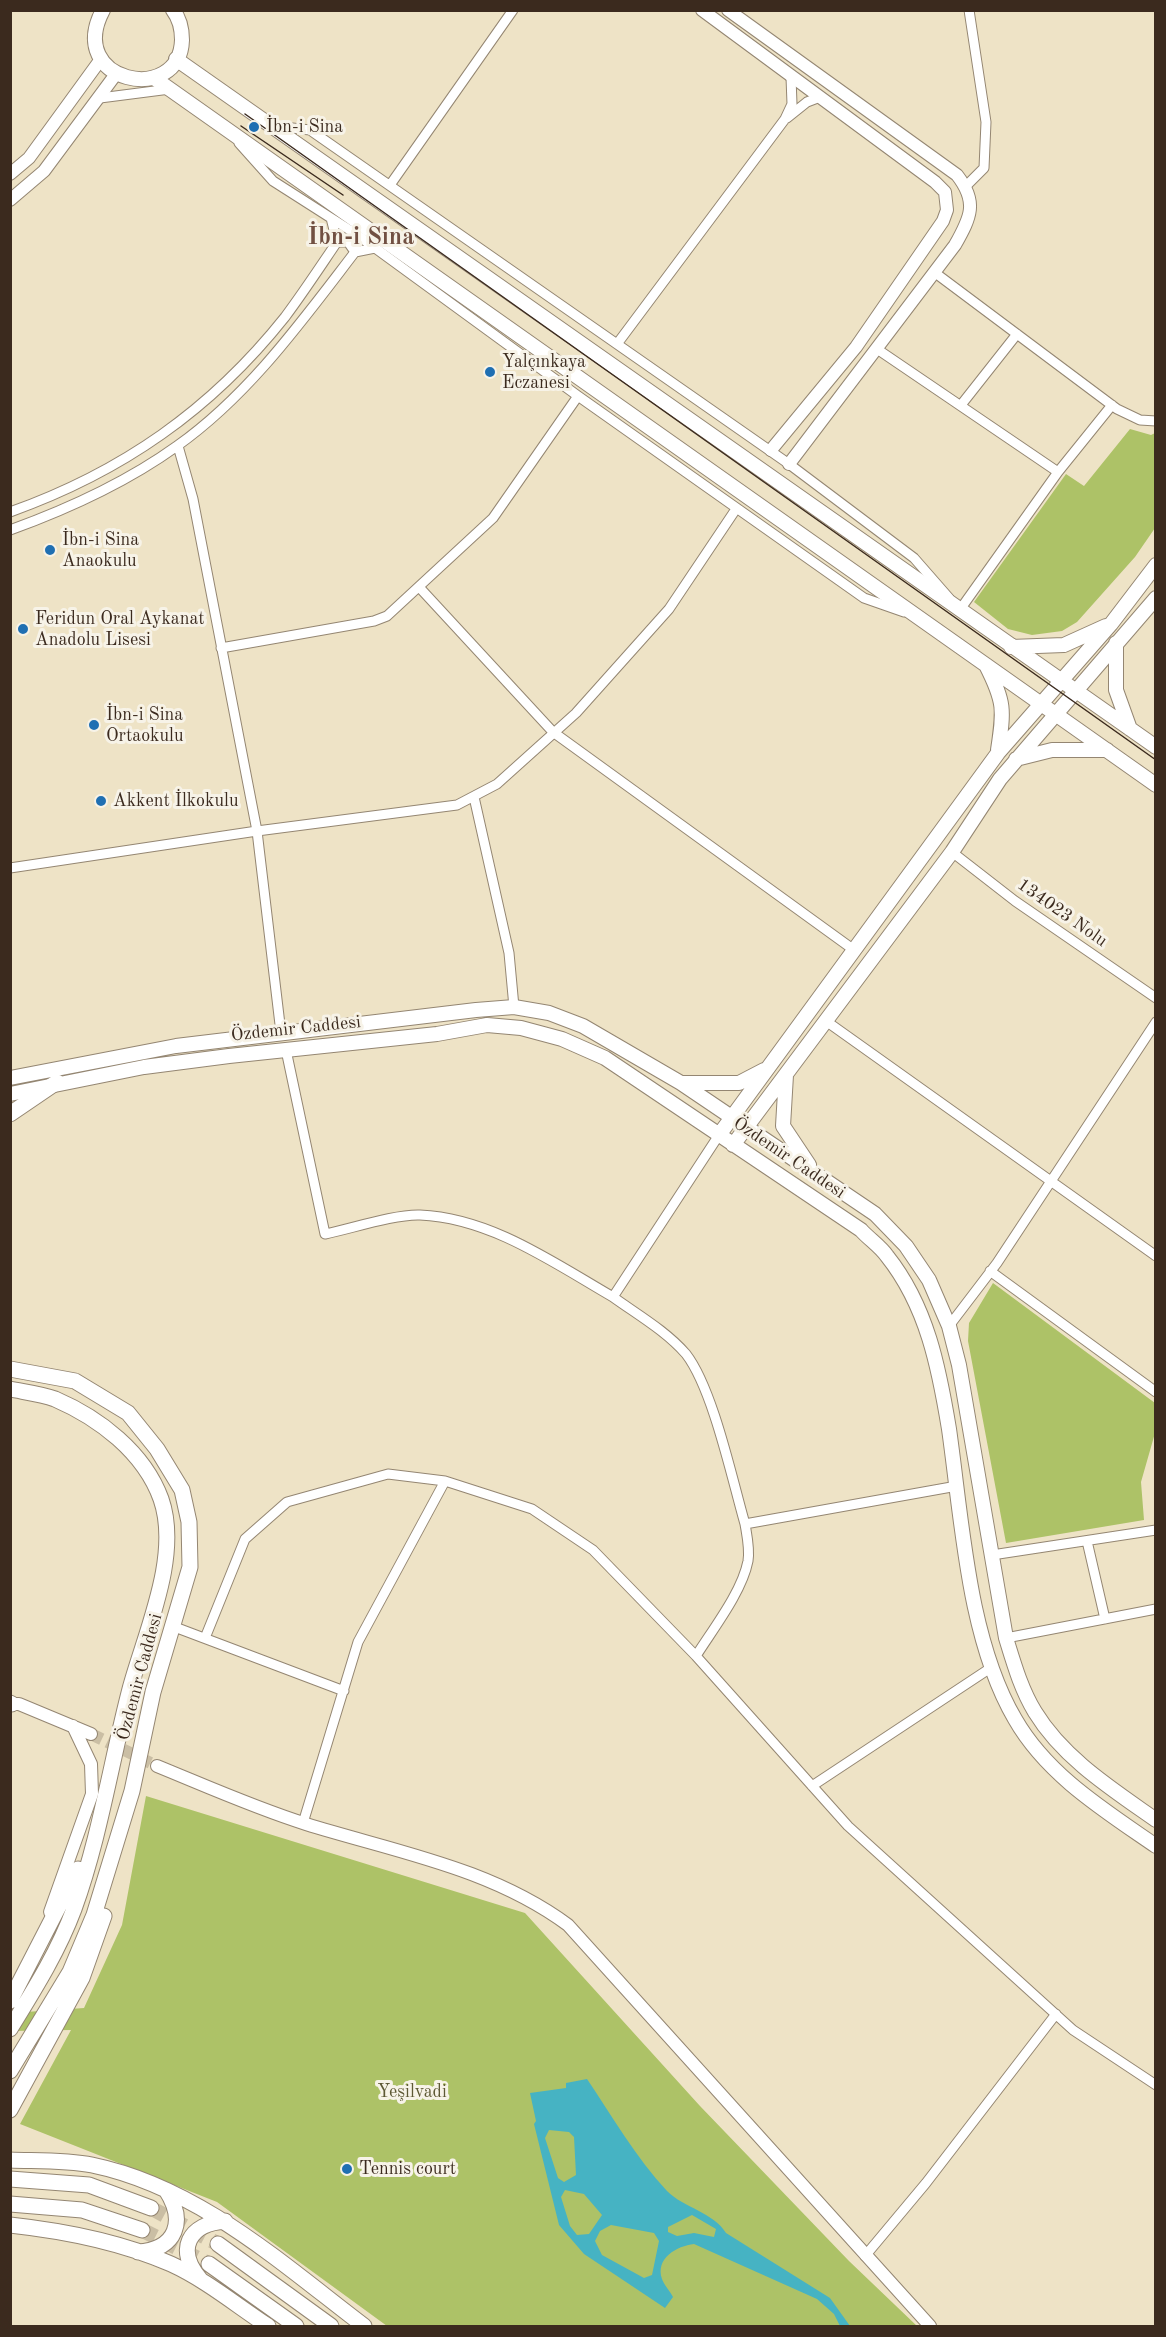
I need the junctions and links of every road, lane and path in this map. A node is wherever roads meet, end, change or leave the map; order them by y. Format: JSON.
{"nodes":[{"id":1,"x":102,"y":10,"type":"edge"},
{"id":2,"x":173,"y":10,"type":"edge"},
{"id":3,"x":513,"y":10,"type":"edge"},
{"id":4,"x":702,"y":10,"type":"edge"},
{"id":5,"x":728,"y":10,"type":"edge"},
{"id":6,"x":969,"y":10,"type":"edge"},
{"id":7,"x":101,"y":59,"type":"junction"},
{"id":8,"x":176,"y":59,"type":"junction"},
{"id":9,"x":116,"y":74,"type":"junction"},
{"id":10,"x":791,"y":77,"type":"junction"},
{"id":11,"x":154,"y":78,"type":"junction"},
{"id":12,"x":170,"y":89,"type":"junction"},
{"id":13,"x":820,"y":97,"type":"junction"},
{"id":14,"x":100,"y":98,"type":"junction"},
{"id":15,"x":785,"y":119,"type":"junction"},
{"id":16,"x":267,"y":125,"type":"junction"},
{"id":17,"x":225,"y":128,"type":"junction"},
{"id":18,"x":10,"y":174,"type":"edge"},
{"id":19,"x":390,"y":185,"type":"junction"},
{"id":20,"x":966,"y":186,"type":"junction"},
{"id":21,"x":10,"y":200,"type":"edge"},
{"id":22,"x":331,"y":218,"type":"junction"},
{"id":23,"x":337,"y":242,"type":"junction"},
{"id":24,"x":375,"y":248,"type":"junction"},
{"id":25,"x":355,"y":252,"type":"junction"},
{"id":26,"x":934,"y":272,"type":"junction"},
{"id":27,"x":1017,"y":334,"type":"junction"},
{"id":28,"x":617,"y":344,"type":"junction"},
{"id":29,"x":877,"y":349,"type":"junction"},
{"id":30,"x":578,"y":396,"type":"junction"},
{"id":31,"x":961,"y":405,"type":"junction"},
{"id":32,"x":1113,"y":405,"type":"junction"},
{"id":33,"x":1155,"y":421,"type":"edge"},
{"id":34,"x":783,"y":436,"type":"junction"},
{"id":35,"x":178,"y":446,"type":"junction"},
{"id":36,"x":771,"y":450,"type":"junction"},
{"id":37,"x":800,"y":450,"type":"junction"},
{"id":38,"x":789,"y":464,"type":"junction"},
{"id":39,"x":1058,"y":472,"type":"junction"},
{"id":40,"x":736,"y":508,"type":"junction"},
{"id":41,"x":10,"y":512,"type":"edge"},
{"id":42,"x":10,"y":530,"type":"edge"},
{"id":43,"x":1155,"y":565,"type":"edge"},
{"id":44,"x":419,"y":587,"type":"junction"},
{"id":45,"x":1155,"y":598,"type":"edge"},
{"id":46,"x":959,"y":611,"type":"junction"},
{"id":47,"x":922,"y":618,"type":"junction"},
{"id":48,"x":1111,"y":624,"type":"junction"},
{"id":49,"x":1116,"y":643,"type":"junction"},
{"id":50,"x":1011,"y":647,"type":"junction"},
{"id":51,"x":221,"y":648,"type":"junction"},
{"id":52,"x":986,"y":663,"type":"junction"},
{"id":53,"x":1060,"y":681,"type":"junction"},
{"id":54,"x":1074,"y":691,"type":"junction"},
{"id":55,"x":1040,"y":702,"type":"junction"},
{"id":56,"x":1054,"y":712,"type":"junction"},
{"id":57,"x":1130,"y":729,"type":"junction"},
{"id":58,"x":553,"y":732,"type":"junction"},
{"id":59,"x":1155,"y":747,"type":"edge"},
{"id":60,"x":1107,"y":750,"type":"junction"},
{"id":61,"x":998,"y":753,"type":"junction"},
{"id":62,"x":1014,"y":760,"type":"junction"},
{"id":63,"x":1155,"y":785,"type":"edge"},
{"id":64,"x":474,"y":797,"type":"junction"},
{"id":65,"x":257,"y":831,"type":"junction"},
{"id":66,"x":952,"y":852,"type":"junction"},
{"id":67,"x":10,"y":868,"type":"edge"},
{"id":68,"x":854,"y":951,"type":"junction"},
{"id":69,"x":1155,"y":998,"type":"edge"},
{"id":70,"x":514,"y":1007,"type":"junction"},
{"id":71,"x":826,"y":1021,"type":"junction"},
{"id":72,"x":1155,"y":1022,"type":"edge"},
{"id":73,"x":281,"y":1033,"type":"junction"},
{"id":74,"x":286,"y":1050,"type":"junction"},
{"id":75,"x":766,"y":1069,"type":"junction"},
{"id":76,"x":786,"y":1074,"type":"junction"},
{"id":77,"x":10,"y":1078,"type":"edge"},
{"id":78,"x":57,"y":1083,"type":"junction"},
{"id":79,"x":681,"y":1083,"type":"junction"},
{"id":80,"x":10,"y":1094,"type":"edge"},
{"id":81,"x":10,"y":1114,"type":"edge"},
{"id":82,"x":732,"y":1118,"type":"junction"},
{"id":83,"x":746,"y":1127,"type":"junction"},
{"id":84,"x":719,"y":1135,"type":"junction"},
{"id":85,"x":734,"y":1145,"type":"junction"},
{"id":86,"x":814,"y":1171,"type":"junction"},
{"id":87,"x":1052,"y":1182,"type":"junction"},
{"id":88,"x":1155,"y":1256,"type":"edge"},
{"id":89,"x":990,"y":1271,"type":"junction"},
{"id":90,"x":613,"y":1297,"type":"junction"},
{"id":91,"x":949,"y":1326,"type":"junction"},
{"id":92,"x":10,"y":1369,"type":"edge"},
{"id":93,"x":10,"y":1389,"type":"edge"},
{"id":94,"x":1155,"y":1392,"type":"edge"},
{"id":95,"x":445,"y":1481,"type":"junction"},
{"id":96,"x":957,"y":1486,"type":"junction"},
{"id":97,"x":745,"y":1524,"type":"junction"},
{"id":98,"x":1155,"y":1530,"type":"edge"},
{"id":99,"x":1087,"y":1541,"type":"junction"},
{"id":100,"x":992,"y":1555,"type":"junction"},
{"id":101,"x":1155,"y":1609,"type":"edge"},
{"id":102,"x":1105,"y":1619,"type":"junction"},
{"id":103,"x":172,"y":1626,"type":"junction"},
{"id":104,"x":205,"y":1638,"type":"junction"},
{"id":105,"x":1006,"y":1638,"type":"junction"},
{"id":106,"x":696,"y":1656,"type":"junction"},
{"id":107,"x":992,"y":1667,"type":"junction"},
{"id":108,"x":344,"y":1691,"type":"junction"},
{"id":109,"x":11,"y":1704,"type":"edge"},
{"id":110,"x":73,"y":1726,"type":"junction"},
{"id":111,"x":91,"y":1734,"type":"tunnel mouth"},
{"id":112,"x":157,"y":1766,"type":"tunnel mouth"},
{"id":113,"x":812,"y":1785,"type":"junction"},
{"id":114,"x":1155,"y":1820,"type":"edge"},
{"id":115,"x":303,"y":1823,"type":"junction"},
{"id":116,"x":122,"y":1825,"type":"junction"},
{"id":117,"x":98,"y":1829,"type":"junction"},
{"id":118,"x":1155,"y":1846,"type":"edge"},
{"id":119,"x":29,"y":1969,"type":"junction"},
{"id":120,"x":10,"y":2001,"type":"edge"},
{"id":121,"x":1056,"y":2014,"type":"junction"},
{"id":122,"x":10,"y":2029,"type":"edge"},
{"id":123,"x":10,"y":2071,"type":"edge"},
{"id":124,"x":1155,"y":2085,"type":"edge"},
{"id":125,"x":10,"y":2110,"type":"edge"},
{"id":126,"x":10,"y":2148,"type":"edge"},
{"id":127,"x":16,"y":2160,"type":"edge"},
{"id":128,"x":10,"y":2178,"type":"edge"},
{"id":129,"x":166,"y":2190,"type":"junction"},
{"id":130,"x":10,"y":2204,"type":"edge"},
{"id":131,"x":151,"y":2208,"type":"tunnel mouth"},
{"id":132,"x":225,"y":2221,"type":"junction"},
{"id":133,"x":10,"y":2225,"type":"edge"},
{"id":134,"x":142,"y":2230,"type":"tunnel mouth"},
{"id":135,"x":218,"y":2244,"type":"tunnel mouth"},
{"id":136,"x":135,"y":2252,"type":"junction"},
{"id":137,"x":865,"y":2256,"type":"junction"},
{"id":138,"x":209,"y":2264,"type":"tunnel mouth"},
{"id":139,"x":201,"y":2280,"type":"junction"},
{"id":140,"x":268,"y":2326,"type":"edge"},
{"id":141,"x":296,"y":2326,"type":"edge"},
{"id":142,"x":331,"y":2326,"type":"edge"},
{"id":143,"x":364,"y":2326,"type":"edge"},
{"id":144,"x":930,"y":2326,"type":"edge"}],
"edges":[{"from":1,"to":7,"type":"main road"},
{"from":2,"to":8,"type":"main road"},
{"from":3,"to":19,"type":"street"},
{"from":4,"to":10,"type":"street"},
{"from":5,"to":20,"type":"street"},
{"from":6,"to":20,"type":"street"},
{"from":7,"to":9,"type":"main road"},
{"from":7,"to":18,"type":"street"},
{"from":8,"to":11,"type":"main road"},
{"from":8,"to":16,"type":"main road"},
{"from":9,"to":11,"type":"main road"},
{"from":9,"to":14,"type":"street"},
{"from":10,"to":13,"type":"street"},
{"from":10,"to":15,"type":"street"},
{"from":11,"to":12,"type":"main road"},
{"from":12,"to":14,"type":"street"},
{"from":12,"to":17,"type":"main road"},
{"from":13,"to":15,"type":"street"},
{"from":13,"to":34,"type":"street"},
{"from":14,"to":21,"type":"street"},
{"from":15,"to":28,"type":"street"},
{"from":16,"to":19,"type":"street"},
{"from":16,"to":46,"type":"main road"},
{"from":17,"to":22,"type":"street"},
{"from":17,"to":47,"type":"main road"},
{"from":19,"to":28,"type":"street"},
{"from":20,"to":26,"type":"street"},
{"from":22,"to":23,"type":"street"},
{"from":22,"to":24,"type":"street"},
{"from":23,"to":25,"type":"street"},
{"from":23,"to":41,"type":"street"},
{"from":24,"to":25,"type":"street"},
{"from":24,"to":30,"type":"street"},
{"from":25,"to":35,"type":"street"},
{"from":26,"to":27,"type":"street"},
{"from":26,"to":29,"type":"street"},
{"from":27,"to":31,"type":"street"},
{"from":27,"to":32,"type":"street"},
{"from":28,"to":36,"type":"street"},
{"from":29,"to":31,"type":"street"},
{"from":29,"to":37,"type":"street"},
{"from":30,"to":40,"type":"street"},
{"from":30,"to":44,"type":"street"},
{"from":31,"to":39,"type":"street"},
{"from":32,"to":33,"type":"street"},
{"from":32,"to":39,"type":"street"},
{"from":34,"to":36,"type":"street"},
{"from":34,"to":37,"type":"street"},
{"from":35,"to":42,"type":"street"},
{"from":35,"to":51,"type":"street"},
{"from":36,"to":38,"type":"street"},
{"from":37,"to":38,"type":"street"},
{"from":38,"to":46,"type":"street"},
{"from":39,"to":46,"type":"street"},
{"from":40,"to":47,"type":"street"},
{"from":40,"to":58,"type":"street"},
{"from":43,"to":48,"type":"main road"},
{"from":44,"to":51,"type":"street"},
{"from":44,"to":58,"type":"street"},
{"from":45,"to":49,"type":"main road"},
{"from":46,"to":50,"type":"main road"},
{"from":47,"to":52,"type":"main road"},
{"from":48,"to":50,"type":"main road"},
{"from":48,"to":53,"type":"main road"},
{"from":49,"to":54,"type":"main road"},
{"from":49,"to":57,"type":"main road"},
{"from":50,"to":53,"type":"main road"},
{"from":51,"to":65,"type":"street"},
{"from":52,"to":55,"type":"main road"},
{"from":52,"to":61,"type":"main road"},
{"from":53,"to":54,"type":"main road"},
{"from":53,"to":55,"type":"main road"},
{"from":54,"to":56,"type":"main road"},
{"from":54,"to":57,"type":"main road"},
{"from":55,"to":56,"type":"main road"},
{"from":55,"to":61,"type":"main road"},
{"from":56,"to":60,"type":"main road"},
{"from":56,"to":62,"type":"main road"},
{"from":57,"to":59,"type":"main road"},
{"from":58,"to":64,"type":"street"},
{"from":58,"to":68,"type":"street"},
{"from":60,"to":62,"type":"main road"},
{"from":60,"to":63,"type":"main road"},
{"from":61,"to":68,"type":"main road"},
{"from":62,"to":66,"type":"main road"},
{"from":64,"to":65,"type":"street"},
{"from":64,"to":70,"type":"street"},
{"from":65,"to":67,"type":"street"},
{"from":65,"to":73,"type":"street"},
{"from":66,"to":69,"type":"street","name":"134023 Nolu"},
{"from":66,"to":71,"type":"main road"},
{"from":68,"to":75,"type":"main road"},
{"from":70,"to":73,"type":"main road","name":"Özdemir Caddesi"},
{"from":70,"to":79,"type":"main road","name":"Özdemir Caddesi"},
{"from":71,"to":76,"type":"main road"},
{"from":71,"to":87,"type":"street"},
{"from":72,"to":87,"type":"street"},
{"from":73,"to":77,"type":"main road","name":"Özdemir Caddesi"},
{"from":74,"to":78,"type":"main road","name":"Özdemir Caddesi"},
{"from":74,"to":84,"type":"main road","name":"Özdemir Caddesi"},
{"from":74,"to":90,"type":"street"},
{"from":75,"to":79,"type":"main road"},
{"from":75,"to":82,"type":"main road"},
{"from":76,"to":83,"type":"main road"},
{"from":76,"to":86,"type":"main road"},
{"from":78,"to":80,"type":"main road","name":"Özdemir Caddesi"},
{"from":78,"to":81,"type":"main road"},
{"from":79,"to":82,"type":"main road","name":"Özdemir Caddesi"},
{"from":82,"to":83,"type":"main road","name":"Özdemir Caddesi"},
{"from":82,"to":84,"type":"main road"},
{"from":83,"to":85,"type":"main road"},
{"from":83,"to":86,"type":"main road","name":"Özdemir Caddesi"},
{"from":84,"to":85,"type":"main road","name":"Özdemir Caddesi"},
{"from":84,"to":90,"type":"street"},
{"from":85,"to":96,"type":"main road","name":"Özdemir Caddesi"},
{"from":86,"to":91,"type":"main road","name":"Özdemir Caddesi"},
{"from":87,"to":88,"type":"street"},
{"from":87,"to":89,"type":"street"},
{"from":89,"to":91,"type":"street"},
{"from":89,"to":94,"type":"street"},
{"from":90,"to":97,"type":"street"},
{"from":91,"to":100,"type":"main road","name":"Özdemir Caddesi"},
{"from":92,"to":103,"type":"main road","name":"Özdemir Caddesi"},
{"from":93,"to":117,"type":"main road","name":"Özdemir Caddesi"},
{"from":95,"to":104,"type":"street"},
{"from":95,"to":106,"type":"street"},
{"from":95,"to":108,"type":"street"},
{"from":96,"to":97,"type":"street"},
{"from":96,"to":107,"type":"main road","name":"Özdemir Caddesi"},
{"from":97,"to":106,"type":"street"},
{"from":98,"to":99,"type":"street"},
{"from":99,"to":100,"type":"street"},
{"from":99,"to":102,"type":"street"},
{"from":100,"to":105,"type":"main road","name":"Özdemir Caddesi"},
{"from":101,"to":102,"type":"street"},
{"from":102,"to":105,"type":"street"},
{"from":103,"to":104,"type":"street"},
{"from":103,"to":116,"type":"main road","name":"Özdemir Caddesi"},
{"from":104,"to":108,"type":"street"},
{"from":105,"to":114,"type":"main road","name":"Özdemir Caddesi"},
{"from":106,"to":113,"type":"street"},
{"from":107,"to":113,"type":"street"},
{"from":107,"to":118,"type":"main road","name":"Özdemir Caddesi"},
{"from":108,"to":115,"type":"street"},
{"from":109,"to":110,"type":"street"},
{"from":110,"to":111,"type":"street"},
{"from":110,"to":119,"type":"street"},
{"from":112,"to":115,"type":"street"},
{"from":113,"to":121,"type":"street"},
{"from":115,"to":137,"type":"street"},
{"from":116,"to":123,"type":"main road","name":"Özdemir Caddesi"},
{"from":116,"to":125,"type":"main road"},
{"from":117,"to":119,"type":"main road"},
{"from":117,"to":122,"type":"main road","name":"Özdemir Caddesi"},
{"from":119,"to":120,"type":"main road"},
{"from":121,"to":124,"type":"street"},
{"from":121,"to":137,"type":"street"},
{"from":126,"to":127,"type":"main road"},
{"from":127,"to":129,"type":"main road"},
{"from":128,"to":131,"type":"main road"},
{"from":129,"to":132,"type":"main road"},
{"from":129,"to":136,"type":"main road"},
{"from":130,"to":134,"type":"main road"},
{"from":132,"to":139,"type":"main road"},
{"from":132,"to":143,"type":"main road"},
{"from":133,"to":136,"type":"main road"},
{"from":135,"to":142,"type":"main road"},
{"from":136,"to":139,"type":"main road"},
{"from":137,"to":144,"type":"street"},
{"from":138,"to":141,"type":"main road"},
{"from":139,"to":140,"type":"main road"}]}
